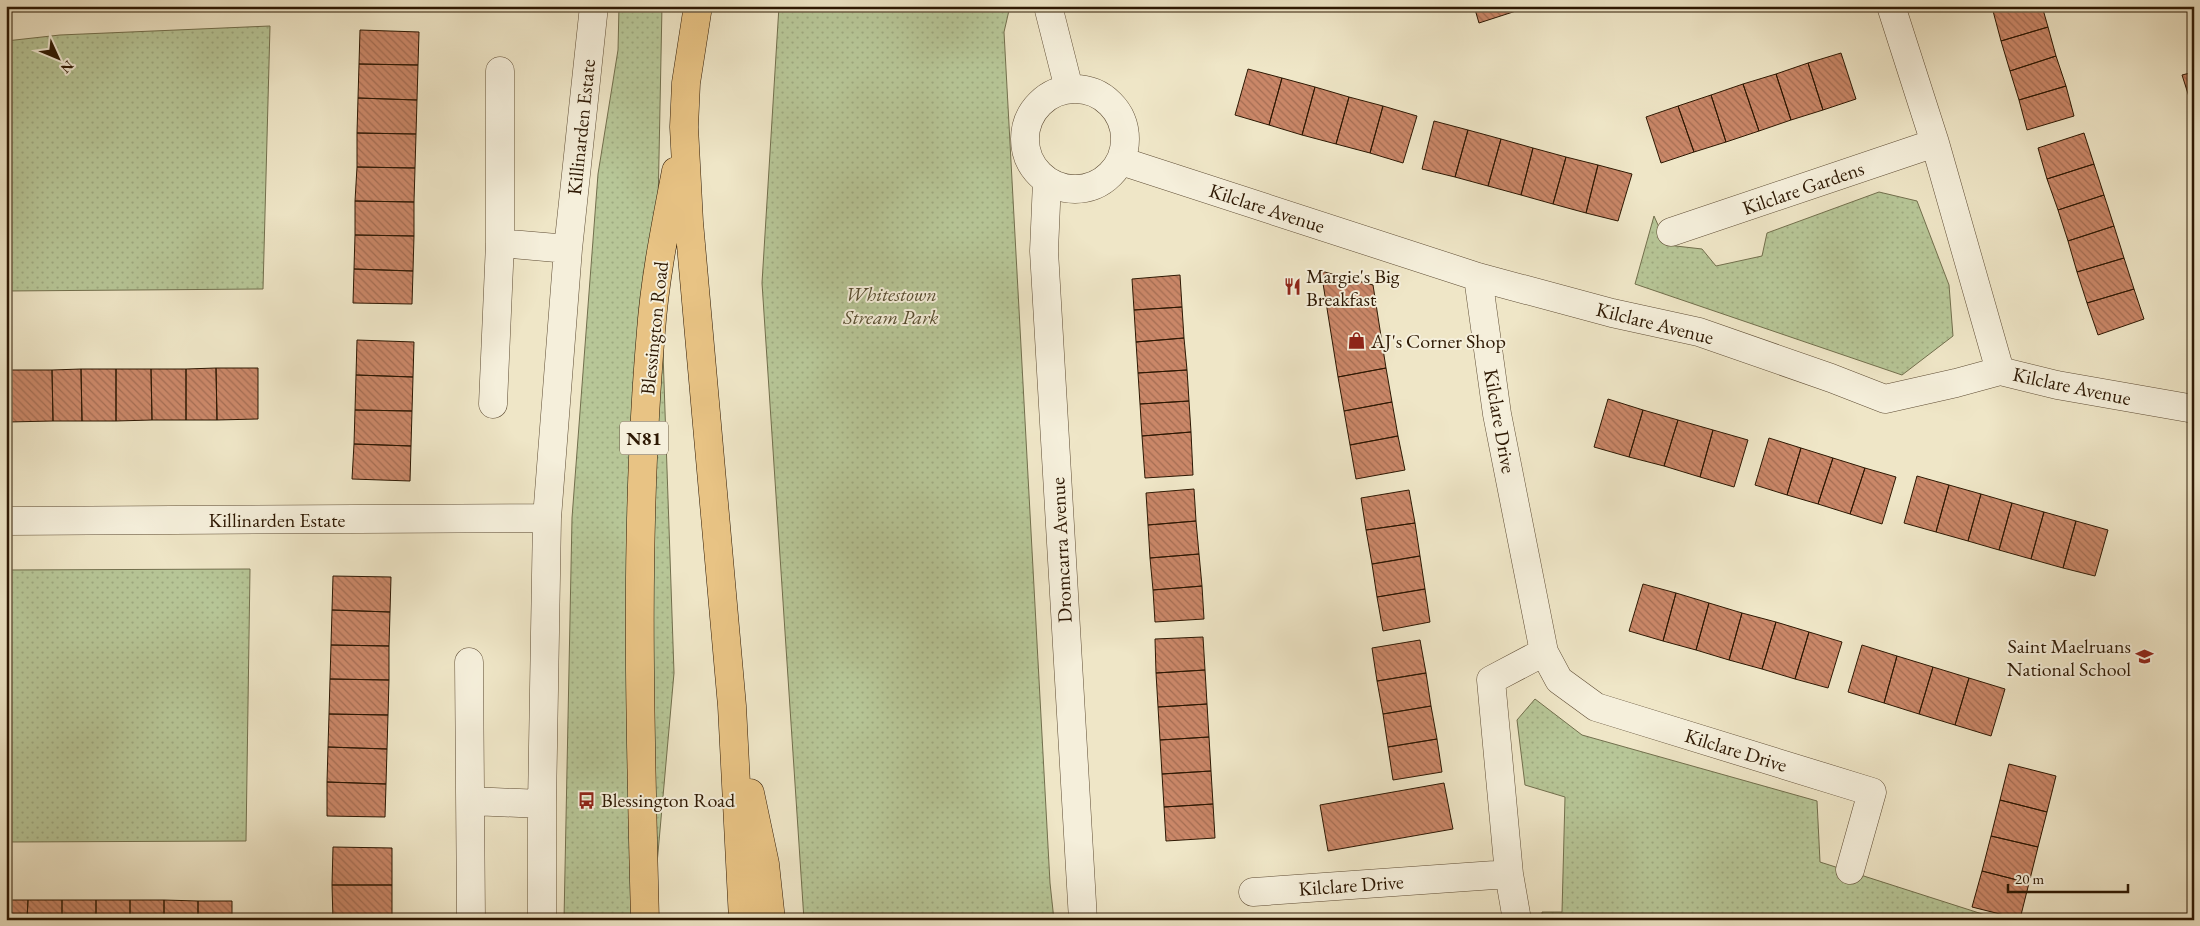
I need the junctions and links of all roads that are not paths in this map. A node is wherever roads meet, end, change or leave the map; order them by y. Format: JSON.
{"nodes":[{"id":1,"x":594,"y":6,"type":"edge"},
{"id":2,"x":698,"y":6,"type":"edge"},
{"id":3,"x":1048,"y":6,"type":"edge"},
{"id":4,"x":1891,"y":6,"type":"edge"},
{"id":5,"x":500,"y":71,"type":"dead end"},
{"id":6,"x":1069,"y":89,"type":"junction"},
{"id":7,"x":684,"y":127,"type":"junction"},
{"id":8,"x":1935,"y":143,"type":"junction"},
{"id":9,"x":1121,"y":161,"type":"junction"},
{"id":10,"x":1048,"y":181,"type":"junction"},
{"id":11,"x":1671,"y":232,"type":"dead end"},
{"id":12,"x":500,"y":243,"type":"junction"},
{"id":13,"x":568,"y":249,"type":"junction"},
{"id":14,"x":1478,"y":277,"type":"junction"},
{"id":15,"x":2000,"y":371,"type":"junction"},
{"id":16,"x":493,"y":404,"type":"dead end"},
{"id":17,"x":2194,"y":409,"type":"edge"},
{"id":18,"x":547,"y":518,"type":"junction"},
{"id":19,"x":6,"y":521,"type":"edge"},
{"id":20,"x":1544,"y":652,"type":"junction"},
{"id":21,"x":469,"y":662,"type":"dead end"},
{"id":22,"x":732,"y":706,"type":"junction"},
{"id":23,"x":471,"y":801,"type":"junction"},
{"id":24,"x":542,"y":804,"type":"junction"},
{"id":25,"x":1850,"y":870,"type":"dead end"},
{"id":26,"x":1509,"y":874,"type":"junction"},
{"id":27,"x":1253,"y":892,"type":"dead end"},
{"id":28,"x":471,"y":920,"type":"edge"},
{"id":29,"x":542,"y":920,"type":"edge"},
{"id":30,"x":645,"y":920,"type":"edge"},
{"id":31,"x":744,"y":920,"type":"edge"},
{"id":32,"x":771,"y":920,"type":"edge"},
{"id":33,"x":1083,"y":920,"type":"edge"},
{"id":34,"x":1517,"y":920,"type":"edge"}],
"edges":[{"from":1,"to":13,"type":"street","name":"Killinarden Estate"},
{"from":2,"to":7,"type":"main road","name":"Blessington Road","number":"N81"},
{"from":3,"to":6,"type":"street"},
{"from":4,"to":8,"type":"street"},
{"from":5,"to":12,"type":"street"},
{"from":6,"to":9,"type":"street"},
{"from":6,"to":10,"type":"street"},
{"from":7,"to":22,"type":"main road","name":"Blessington Road","number":"N81"},
{"from":7,"to":30,"type":"main road","name":"Blessington Road","number":"N81"},
{"from":8,"to":11,"type":"street","name":"Kilclare Gardens"},
{"from":8,"to":15,"type":"street"},
{"from":9,"to":10,"type":"street"},
{"from":9,"to":14,"type":"street","name":"Kilclare Avenue"},
{"from":10,"to":33,"type":"street","name":"Dromcarra Avenue"},
{"from":12,"to":13,"type":"street"},
{"from":12,"to":16,"type":"street"},
{"from":13,"to":18,"type":"street","name":"Killinarden Estate"},
{"from":14,"to":15,"type":"street","name":"Kilclare Avenue"},
{"from":14,"to":20,"type":"street","name":"Kilclare Drive"},
{"from":15,"to":17,"type":"street","name":"Kilclare Avenue"},
{"from":18,"to":19,"type":"street","name":"Killinarden Estate"},
{"from":18,"to":24,"type":"street","name":"Killinarden Estate"},
{"from":20,"to":25,"type":"street","name":"Kilclare Drive"},
{"from":20,"to":26,"type":"street"},
{"from":21,"to":23,"type":"street"},
{"from":22,"to":31,"type":"main road","name":"Blessington Road","number":"N81"},
{"from":22,"to":32,"type":"main road"},
{"from":23,"to":24,"type":"street"},
{"from":23,"to":28,"type":"street"},
{"from":24,"to":29,"type":"street","name":"Killinarden Estate"},
{"from":26,"to":27,"type":"street","name":"Kilclare Drive"},
{"from":26,"to":34,"type":"street"}]}
